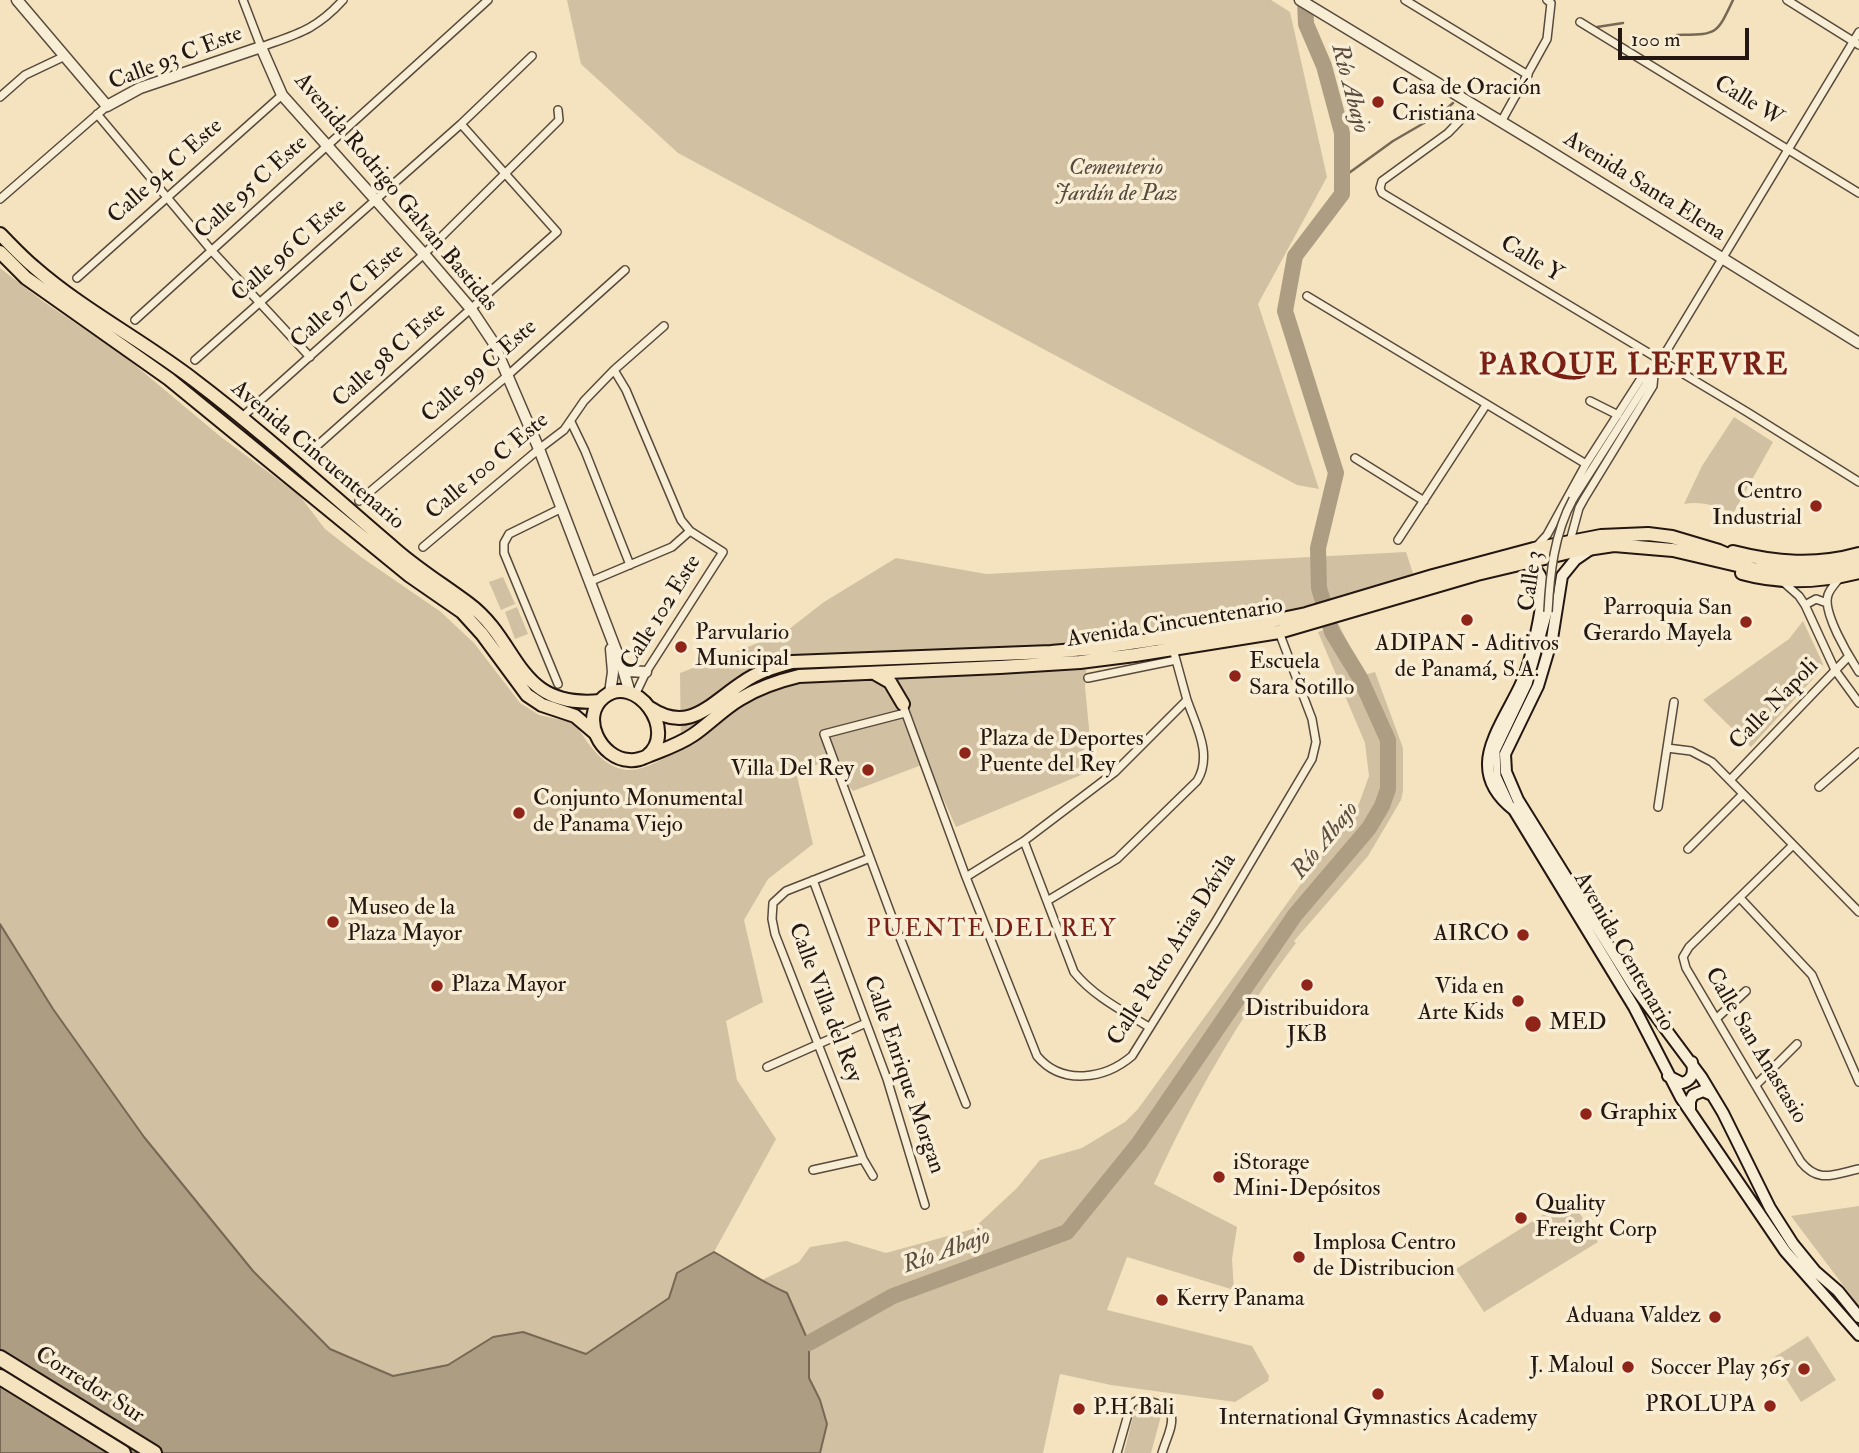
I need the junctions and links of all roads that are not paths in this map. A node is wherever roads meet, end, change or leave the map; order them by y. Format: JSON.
{"nodes":[{"id":1,"x":17,"y":0,"type":"edge"},
{"id":2,"x":243,"y":0,"type":"edge"},
{"id":3,"x":343,"y":0,"type":"edge"},
{"id":4,"x":488,"y":0,"type":"edge"},
{"id":5,"x":1300,"y":0,"type":"edge"},
{"id":6,"x":1405,"y":0,"type":"edge"},
{"id":7,"x":1787,"y":0,"type":"edge"},
{"id":8,"x":1549,"y":1,"type":"edge"},
{"id":9,"x":1580,"y":22,"type":"dead end"},
{"id":10,"x":1859,"y":32,"type":"edge"},
{"id":11,"x":1856,"y":43,"type":"edge"},
{"id":12,"x":261,"y":47,"type":"junction"},
{"id":13,"x":65,"y":56,"type":"junction"},
{"id":14,"x":533,"y":56,"type":"dead end"},
{"id":15,"x":1528,"y":75,"type":"junction"},
{"id":16,"x":282,"y":95,"type":"junction"},
{"id":17,"x":0,"y":97,"type":"edge"},
{"id":18,"x":107,"y":106,"type":"junction"},
{"id":19,"x":1474,"y":106,"type":"junction"},
{"id":20,"x":558,"y":110,"type":"dead end"},
{"id":21,"x":97,"y":114,"type":"junction"},
{"id":22,"x":1501,"y":122,"type":"junction"},
{"id":23,"x":461,"y":124,"type":"junction"},
{"id":24,"x":327,"y":146,"type":"junction"},
{"id":25,"x":1789,"y":149,"type":"junction"},
{"id":26,"x":505,"y":174,"type":"junction"},
{"id":27,"x":1859,"y":192,"type":"edge"},
{"id":28,"x":165,"y":198,"type":"junction"},
{"id":29,"x":0,"y":199,"type":"edge"},
{"id":30,"x":376,"y":200,"type":"junction"},
{"id":31,"x":0,"y":234,"type":"edge"},
{"id":32,"x":212,"y":251,"type":"junction"},
{"id":33,"x":0,"y":252,"type":"edge"},
{"id":34,"x":424,"y":254,"type":"junction"},
{"id":35,"x":1722,"y":259,"type":"junction"},
{"id":36,"x":625,"y":270,"type":"dead end"},
{"id":37,"x":77,"y":278,"type":"dead end"},
{"id":38,"x":1307,"y":296,"type":"dead end"},
{"id":39,"x":260,"y":302,"type":"junction"},
{"id":40,"x":471,"y":309,"type":"junction"},
{"id":41,"x":135,"y":320,"type":"dead end"},
{"id":42,"x":664,"y":326,"type":"dead end"},
{"id":43,"x":1859,"y":343,"type":"edge"},
{"id":44,"x":310,"y":357,"type":"junction"},
{"id":45,"x":195,"y":360,"type":"dead end"},
{"id":46,"x":1660,"y":360,"type":"junction"},
{"id":47,"x":614,"y":370,"type":"junction"},
{"id":48,"x":1655,"y":370,"type":"junction"},
{"id":49,"x":507,"y":376,"type":"junction"},
{"id":50,"x":1590,"y":401,"type":"dead end"},
{"id":51,"x":1486,"y":405,"type":"junction"},
{"id":52,"x":1618,"y":415,"type":"junction"},
{"id":53,"x":241,"y":418,"type":"junction"},
{"id":54,"x":570,"y":422,"type":"junction"},
{"id":55,"x":539,"y":449,"type":"junction"},
{"id":56,"x":310,"y":452,"type":"dead end"},
{"id":57,"x":1355,"y":458,"type":"dead end"},
{"id":58,"x":1586,"y":464,"type":"junction"},
{"id":59,"x":1859,"y":482,"type":"edge"},
{"id":60,"x":359,"y":501,"type":"dead end"},
{"id":61,"x":1424,"y":501,"type":"junction"},
{"id":62,"x":562,"y":508,"type":"junction"},
{"id":63,"x":690,"y":531,"type":"junction"},
{"id":64,"x":1398,"y":540,"type":"dead end"},
{"id":65,"x":1570,"y":541,"type":"junction"},
{"id":66,"x":423,"y":547,"type":"dead end"},
{"id":67,"x":1592,"y":548,"type":"junction"},
{"id":68,"x":1534,"y":549,"type":"junction"},
{"id":69,"x":1859,"y":554,"type":"edge"},
{"id":70,"x":1719,"y":556,"type":"junction"},
{"id":71,"x":1525,"y":562,"type":"junction"},
{"id":72,"x":1859,"y":564,"type":"edge"},
{"id":73,"x":630,"y":565,"type":"junction"},
{"id":74,"x":1859,"y":572,"type":"edge"},
{"id":75,"x":1562,"y":576,"type":"junction"},
{"id":76,"x":1841,"y":576,"type":"junction"},
{"id":77,"x":1542,"y":580,"type":"junction"},
{"id":78,"x":1780,"y":580,"type":"junction"},
{"id":79,"x":589,"y":582,"type":"junction"},
{"id":80,"x":1827,"y":603,"type":"junction"},
{"id":81,"x":1805,"y":605,"type":"junction"},
{"id":82,"x":1334,"y":612,"type":"junction"},
{"id":83,"x":1308,"y":619,"type":"junction"},
{"id":84,"x":1279,"y":632,"type":"junction"},
{"id":85,"x":610,"y":635,"type":"junction"},
{"id":86,"x":1175,"y":654,"type":"junction"},
{"id":87,"x":1849,"y":656,"type":"junction"},
{"id":88,"x":622,"y":666,"type":"junction"},
{"id":89,"x":776,"y":666,"type":"junction"},
{"id":90,"x":923,"y":670,"type":"junction"},
{"id":91,"x":1835,"y":670,"type":"junction"},
{"id":92,"x":646,"y":672,"type":"junction"},
{"id":93,"x":895,"y":672,"type":"junction"},
{"id":94,"x":1859,"y":672,"type":"edge"},
{"id":95,"x":872,"y":673,"type":"junction"},
{"id":96,"x":1088,"y":678,"type":"dead end"},
{"id":97,"x":558,"y":684,"type":"dead end"},
{"id":98,"x":632,"y":694,"type":"junction"},
{"id":99,"x":605,"y":697,"type":"junction"},
{"id":100,"x":1187,"y":700,"type":"junction"},
{"id":101,"x":1674,"y":702,"type":"dead end"},
{"id":102,"x":903,"y":704,"type":"junction"},
{"id":103,"x":1859,"y":704,"type":"edge"},
{"id":104,"x":650,"y":708,"type":"junction"},
{"id":105,"x":595,"y":733,"type":"junction"},
{"id":106,"x":1667,"y":748,"type":"junction"},
{"id":107,"x":1859,"y":752,"type":"edge"},
{"id":108,"x":647,"y":756,"type":"junction"},
{"id":109,"x":1730,"y":780,"type":"junction"},
{"id":110,"x":1819,"y":787,"type":"dead end"},
{"id":111,"x":1743,"y":794,"type":"junction"},
{"id":112,"x":1658,"y":807,"type":"dead end"},
{"id":113,"x":1514,"y":810,"type":"junction"},
{"id":114,"x":1024,"y":841,"type":"junction"},
{"id":115,"x":1793,"y":845,"type":"junction"},
{"id":116,"x":1688,"y":849,"type":"dead end"},
{"id":117,"x":870,"y":858,"type":"junction"},
{"id":118,"x":966,"y":877,"type":"junction"},
{"id":119,"x":813,"y":880,"type":"junction"},
{"id":120,"x":1740,"y":898,"type":"junction"},
{"id":121,"x":1047,"y":901,"type":"junction"},
{"id":122,"x":1859,"y":912,"type":"edge"},
{"id":123,"x":1746,"y":991,"type":"dead end"},
{"id":124,"x":1717,"y":1018,"type":"junction"},
{"id":125,"x":866,"y":1023,"type":"junction"},
{"id":126,"x":1149,"y":1027,"type":"junction"},
{"id":127,"x":819,"y":1044,"type":"junction"},
{"id":128,"x":1797,"y":1044,"type":"dead end"},
{"id":129,"x":1692,"y":1062,"type":"junction"},
{"id":130,"x":767,"y":1067,"type":"dead end"},
{"id":131,"x":1668,"y":1076,"type":"junction"},
{"id":132,"x":1859,"y":1082,"type":"edge"},
{"id":133,"x":1757,"y":1084,"type":"junction"},
{"id":134,"x":1712,"y":1095,"type":"junction"},
{"id":135,"x":966,"y":1104,"type":"dead end"},
{"id":136,"x":1690,"y":1111,"type":"junction"},
{"id":137,"x":863,"y":1159,"type":"junction"},
{"id":138,"x":1859,"y":1169,"type":"edge"},
{"id":139,"x":813,"y":1170,"type":"dead end"},
{"id":140,"x":873,"y":1177,"type":"dead end"},
{"id":141,"x":925,"y":1205,"type":"dead end"},
{"id":142,"x":1859,"y":1317,"type":"edge"},
{"id":143,"x":1859,"y":1335,"type":"edge"},
{"id":144,"x":0,"y":1358,"type":"edge"},
{"id":145,"x":0,"y":1377,"type":"edge"},
{"id":146,"x":123,"y":1453,"type":"edge"},
{"id":147,"x":154,"y":1453,"type":"edge"},
{"id":148,"x":1117,"y":1453,"type":"edge"},
{"id":149,"x":1162,"y":1453,"type":"edge"}],
"edges":[{"from":1,"to":13,"type":"street"},
{"from":2,"to":12,"type":"street"},
{"from":3,"to":12,"type":"street","name":"Calle 93 C Este"},
{"from":4,"to":24,"type":"street","name":"Calle 95 C Este"},
{"from":5,"to":19,"type":"street","name":"Avenida Santa Elena"},
{"from":6,"to":15,"type":"street"},
{"from":7,"to":11,"type":"street"},
{"from":8,"to":15,"type":"street"},
{"from":9,"to":25,"type":"street","name":"Calle W"},
{"from":10,"to":11,"type":"street","name":"Calle 3"},
{"from":11,"to":25,"type":"street","name":"Calle 3"},
{"from":12,"to":16,"type":"street","name":"Avenida Rodrigo Galvan Bastidas"},
{"from":12,"to":18,"type":"street","name":"Calle 93 C Este"},
{"from":13,"to":17,"type":"street"},
{"from":13,"to":18,"type":"street"},
{"from":14,"to":23,"type":"street","name":"Calle 96 C Este"},
{"from":15,"to":22,"type":"street"},
{"from":16,"to":24,"type":"street","name":"Avenida Rodrigo Galvan Bastidas"},
{"from":16,"to":28,"type":"street","name":"Calle 94 C Este"},
{"from":18,"to":21,"type":"street","name":"Calle 93 C Este"},
{"from":19,"to":22,"type":"street","name":"Avenida Santa Elena"},
{"from":19,"to":46,"type":"street","name":"Calle Y"},
{"from":20,"to":26,"type":"street","name":"Calle 97 C Este"},
{"from":21,"to":28,"type":"street"},
{"from":21,"to":29,"type":"street","name":"Calle 93 C Este"},
{"from":22,"to":35,"type":"street","name":"Avenida Santa Elena"},
{"from":23,"to":26,"type":"street"},
{"from":23,"to":30,"type":"street","name":"Calle 96 C Este"},
{"from":24,"to":30,"type":"street","name":"Avenida Rodrigo Galvan Bastidas"},
{"from":24,"to":32,"type":"street","name":"Calle 95 C Este"},
{"from":25,"to":27,"type":"street","name":"Calle W"},
{"from":25,"to":35,"type":"street","name":"Calle 3"},
{"from":26,"to":34,"type":"street","name":"Calle 97 C Este"},
{"from":26,"to":40,"type":"street","name":"Calle 98 C Este"},
{"from":28,"to":32,"type":"street"},
{"from":28,"to":37,"type":"street","name":"Calle 94 C Este"},
{"from":30,"to":34,"type":"street","name":"Avenida Rodrigo Galvan Bastidas"},
{"from":30,"to":39,"type":"street","name":"Calle 96 C Este"},
{"from":31,"to":53,"type":"main road","name":"Avenida Cincuentenario"},
{"from":32,"to":39,"type":"street"},
{"from":32,"to":41,"type":"street","name":"Calle 95 C Este"},
{"from":33,"to":105,"type":"main road","name":"Avenida Cincuentenario"},
{"from":34,"to":40,"type":"street","name":"Avenida Rodrigo Galvan Bastidas"},
{"from":34,"to":44,"type":"street","name":"Calle 97 C Este"},
{"from":35,"to":43,"type":"street","name":"Avenida Santa Elena"},
{"from":35,"to":46,"type":"street","name":"Calle 3"},
{"from":36,"to":49,"type":"street","name":"Calle 99 C Este"},
{"from":38,"to":51,"type":"street"},
{"from":39,"to":44,"type":"street"},
{"from":39,"to":45,"type":"street","name":"Calle 96 C Este"},
{"from":40,"to":49,"type":"street","name":"Avenida Rodrigo Galvan Bastidas"},
{"from":40,"to":56,"type":"street","name":"Calle 98 C Este"},
{"from":42,"to":47,"type":"street","name":"Calle 100 C Este"},
{"from":44,"to":53,"type":"street","name":"Calle 97 C Este"},
{"from":46,"to":48,"type":"street","name":"Calle 3"},
{"from":46,"to":59,"type":"street","name":"Calle Y"},
{"from":47,"to":54,"type":"street","name":"Calle 100 C Este"},
{"from":47,"to":63,"type":"street"},
{"from":48,"to":52,"type":"street","name":"Calle 3"},
{"from":48,"to":65,"type":"street","name":"Calle 3"},
{"from":48,"to":113,"type":"street","name":"Calle 3","bridge":true},
{"from":49,"to":55,"type":"street","name":"Avenida Rodrigo Galvan Bastidas"},
{"from":49,"to":60,"type":"street","name":"Calle 99 C Este"},
{"from":50,"to":52,"type":"street"},
{"from":51,"to":58,"type":"street"},
{"from":51,"to":61,"type":"street"},
{"from":52,"to":58,"type":"street","name":"Calle 3"},
{"from":53,"to":99,"type":"main road","name":"Avenida Cincuentenario"},
{"from":54,"to":55,"type":"street","name":"Calle 100 C Este"},
{"from":54,"to":73,"type":"street"},
{"from":55,"to":62,"type":"street","name":"Avenida Rodrigo Galvan Bastidas"},
{"from":55,"to":66,"type":"street","name":"Calle 100 C Este"},
{"from":57,"to":61,"type":"street"},
{"from":58,"to":68,"type":"street","name":"Calle 3"},
{"from":61,"to":64,"type":"street"},
{"from":62,"to":79,"type":"street","name":"Avenida Rodrigo Galvan Bastidas"},
{"from":62,"to":97,"type":"street"},
{"from":63,"to":73,"type":"street"},
{"from":63,"to":92,"type":"street","name":"Calle 102 Este"},
{"from":65,"to":68,"type":"main road","name":"Avenida Cincuentenario"},
{"from":65,"to":70,"type":"main road","name":"Avenida Cincuentenario"},
{"from":67,"to":70,"type":"main road","name":"Avenida Cincuentenario"},
{"from":67,"to":71,"type":"main road","name":"Avenida Cincuentenario"},
{"from":67,"to":75,"type":"main road"},
{"from":68,"to":82,"type":"main road","name":"Avenida Cincuentenario"},
{"from":69,"to":70,"type":"main road","name":"Avenida Cincuentenario"},
{"from":70,"to":72,"type":"main road","name":"Avenida Cincuentenario"},
{"from":70,"to":78,"type":"main road","name":"Avenida Cincuentenario"},
{"from":71,"to":77,"type":"main road"},
{"from":71,"to":82,"type":"main road","name":"Avenida Cincuentenario"},
{"from":73,"to":79,"type":"street"},
{"from":74,"to":76,"type":"main road","name":"Avenida Cincuentenario"},
{"from":75,"to":77,"type":"main road"},
{"from":75,"to":129,"type":"main road","name":"Avenida Centenario"},
{"from":76,"to":78,"type":"main road","name":"Avenida Cincuentenario"},
{"from":76,"to":80,"type":"street"},
{"from":77,"to":113,"type":"main road","name":"Avenida Centenario"},
{"from":78,"to":81,"type":"street"},
{"from":79,"to":85,"type":"street","name":"Avenida Rodrigo Galvan Bastidas"},
{"from":80,"to":81,"type":"street"},
{"from":80,"to":87,"type":"street"},
{"from":81,"to":91,"type":"street"},
{"from":82,"to":83,"type":"main road","name":"Avenida Cincuentenario"},
{"from":83,"to":84,"type":"main road","name":"Avenida Cincuentenario"},
{"from":83,"to":89,"type":"main road","name":"Avenida Cincuentenario"},
{"from":84,"to":86,"type":"main road","name":"Avenida Cincuentenario"},
{"from":84,"to":126,"type":"street","name":"Calle Pedro Arias Dávila"},
{"from":85,"to":88,"type":"street","name":"Avenida Rodrigo Galvan Bastidas"},
{"from":85,"to":99,"type":"street","name":"Avenida Rodrigo Galvan Bastidas"},
{"from":86,"to":90,"type":"main road","name":"Avenida Cincuentenario"},
{"from":86,"to":96,"type":"street"},
{"from":86,"to":100,"type":"street"},
{"from":87,"to":91,"type":"street","name":"Calle Napoli"},
{"from":87,"to":94,"type":"street"},
{"from":88,"to":92,"type":"street"},
{"from":88,"to":98,"type":"street","name":"Avenida Rodrigo Galvan Bastidas"},
{"from":89,"to":93,"type":"main road"},
{"from":89,"to":104,"type":"main road","name":"Avenida Cincuentenario"},
{"from":90,"to":93,"type":"main road","name":"Avenida Cincuentenario"},
{"from":90,"to":102,"type":"main road"},
{"from":91,"to":103,"type":"street"},
{"from":91,"to":109,"type":"street","name":"Calle Napoli"},
{"from":92,"to":98,"type":"street","name":"Calle 102 Este"},
{"from":93,"to":95,"type":"main road","name":"Avenida Cincuentenario"},
{"from":93,"to":102,"type":"street","name":"Calle Pedro Arias Dávila"},
{"from":95,"to":102,"type":"main road"},
{"from":95,"to":108,"type":"main road","name":"Avenida Cincuentenario"},
{"from":98,"to":99,"type":"main road"},
{"from":98,"to":104,"type":"main road"},
{"from":99,"to":105,"type":"main road"},
{"from":100,"to":114,"type":"street"},
{"from":100,"to":121,"type":"street"},
{"from":101,"to":106,"type":"street"},
{"from":102,"to":117,"type":"street"},
{"from":102,"to":118,"type":"street","name":"Calle Pedro Arias Dávila"},
{"from":104,"to":108,"type":"main road"},
{"from":105,"to":108,"type":"main road"},
{"from":106,"to":109,"type":"street"},
{"from":106,"to":112,"type":"street"},
{"from":107,"to":110,"type":"street"},
{"from":109,"to":111,"type":"street"},
{"from":111,"to":115,"type":"street"},
{"from":111,"to":116,"type":"street"},
{"from":113,"to":131,"type":"main road","name":"Avenida Centenario"},
{"from":114,"to":118,"type":"street"},
{"from":114,"to":121,"type":"street"},
{"from":115,"to":120,"type":"street","name":"Calle San Anastasio"},
{"from":115,"to":122,"type":"street"},
{"from":117,"to":119,"type":"street","name":"Calle Villa del Rey"},
{"from":117,"to":135,"type":"street"},
{"from":118,"to":126,"type":"street","name":"Calle Pedro Arias Dávila"},
{"from":119,"to":125,"type":"street","name":"Calle Enrique Morgan"},
{"from":119,"to":127,"type":"street","name":"Calle Villa del Rey"},
{"from":120,"to":124,"type":"street","name":"Calle San Anastasio"},
{"from":120,"to":132,"type":"street"},
{"from":121,"to":126,"type":"street"},
{"from":123,"to":124,"type":"street"},
{"from":124,"to":133,"type":"street","name":"Calle San Anastasio"},
{"from":125,"to":127,"type":"street"},
{"from":125,"to":141,"type":"street","name":"Calle Enrique Morgan"},
{"from":127,"to":130,"type":"street"},
{"from":127,"to":137,"type":"street","name":"Calle Villa del Rey"},
{"from":128,"to":133,"type":"street"},
{"from":129,"to":131,"type":"main road"},
{"from":129,"to":134,"type":"main road","name":"Avenida Centenario"},
{"from":131,"to":136,"type":"main road","name":"Avenida Centenario"},
{"from":133,"to":138,"type":"street","name":"Calle San Anastasio"},
{"from":134,"to":136,"type":"main road"},
{"from":134,"to":142,"type":"main road","name":"Avenida Centenario"},
{"from":136,"to":143,"type":"main road","name":"Avenida Centenario"},
{"from":137,"to":139,"type":"street"},
{"from":137,"to":140,"type":"street","name":"Calle Villa del Rey"},
{"from":144,"to":147,"type":"highway","name":"Corredor Sur"},
{"from":145,"to":146,"type":"highway","name":"Corredor Sur"},
{"from":148,"to":149,"type":"street"}]}
